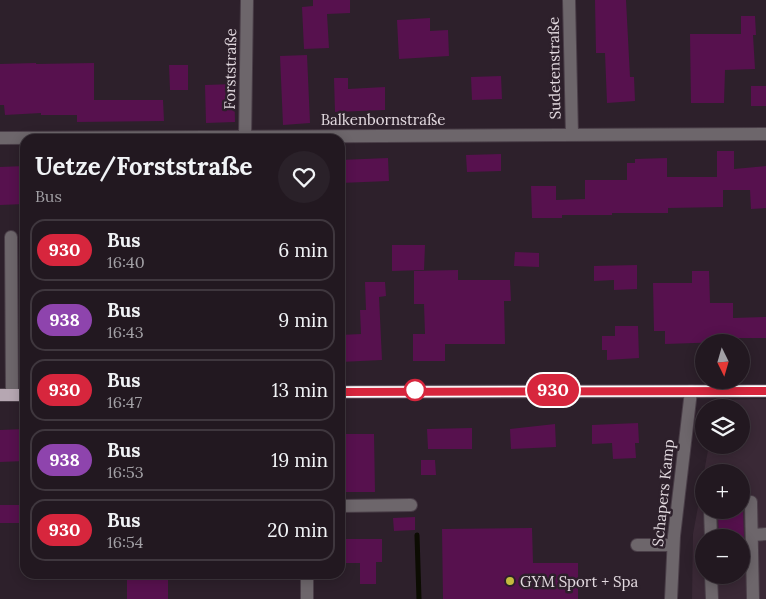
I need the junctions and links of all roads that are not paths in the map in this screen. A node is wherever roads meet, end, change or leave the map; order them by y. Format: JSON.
{"nodes":[{"id":1,"x":247,"y":0,"type":"edge"},
{"id":2,"x":569,"y":0,"type":"edge"},
{"id":3,"x":245,"y":134,"type":"edge"},
{"id":4,"x":572,"y":134,"type":"junction"},
{"id":5,"x":766,"y":134,"type":"edge"},
{"id":6,"x":345,"y":136,"type":"edge"},
{"id":7,"x":0,"y":138,"type":"edge"},
{"id":8,"x":20,"y":138,"type":"edge"},
{"id":9,"x":11,"y":237,"type":"dead end"},
{"id":10,"x":691,"y":391,"type":"junction"},
{"id":11,"x":766,"y":391,"type":"edge"},
{"id":12,"x":345,"y":392,"type":"edge"},
{"id":13,"x":12,"y":395,"type":"edge"},
{"id":14,"x":750,"y":502,"type":"edge"},
{"id":15,"x":411,"y":505,"type":"dead end"},
{"id":16,"x":345,"y":506,"type":"edge"},
{"id":17,"x":752,"y":534,"type":"junction"},
{"id":18,"x":766,"y":534,"type":"edge"},
{"id":19,"x":673,"y":544,"type":"junction"},
{"id":20,"x":637,"y":545,"type":"dead end"},
{"id":21,"x":307,"y":579,"type":"edge"},
{"id":22,"x":711,"y":584,"type":"edge"},
{"id":23,"x":307,"y":599,"type":"edge"},
{"id":24,"x":671,"y":599,"type":"edge"},
{"id":25,"x":712,"y":599,"type":"edge"},
{"id":26,"x":753,"y":599,"type":"edge"}],
"edges":[{"from":1,"to":3,"type":"street","name":"Forststraße"},
{"from":2,"to":4,"type":"street","name":"Sudetenstraße"},
{"from":4,"to":5,"type":"street","name":"Balkenbornstraße"},
{"from":4,"to":6,"type":"street","name":"Balkenbornstraße"},
{"from":7,"to":8,"type":"street","name":"Balkenbornstraße"},
{"from":9,"to":13,"type":"street"},
{"from":10,"to":11,"type":"main road"},
{"from":10,"to":12,"type":"main road"},
{"from":10,"to":19,"type":"street","name":"Schapers Kamp"},
{"from":14,"to":17,"type":"street"},
{"from":15,"to":16,"type":"street"},
{"from":17,"to":18,"type":"street"},
{"from":17,"to":26,"type":"street"},
{"from":19,"to":20,"type":"street"},
{"from":19,"to":24,"type":"street","name":"Schapers Kamp"},
{"from":21,"to":23,"type":"street"},
{"from":22,"to":25,"type":"street"}]}
